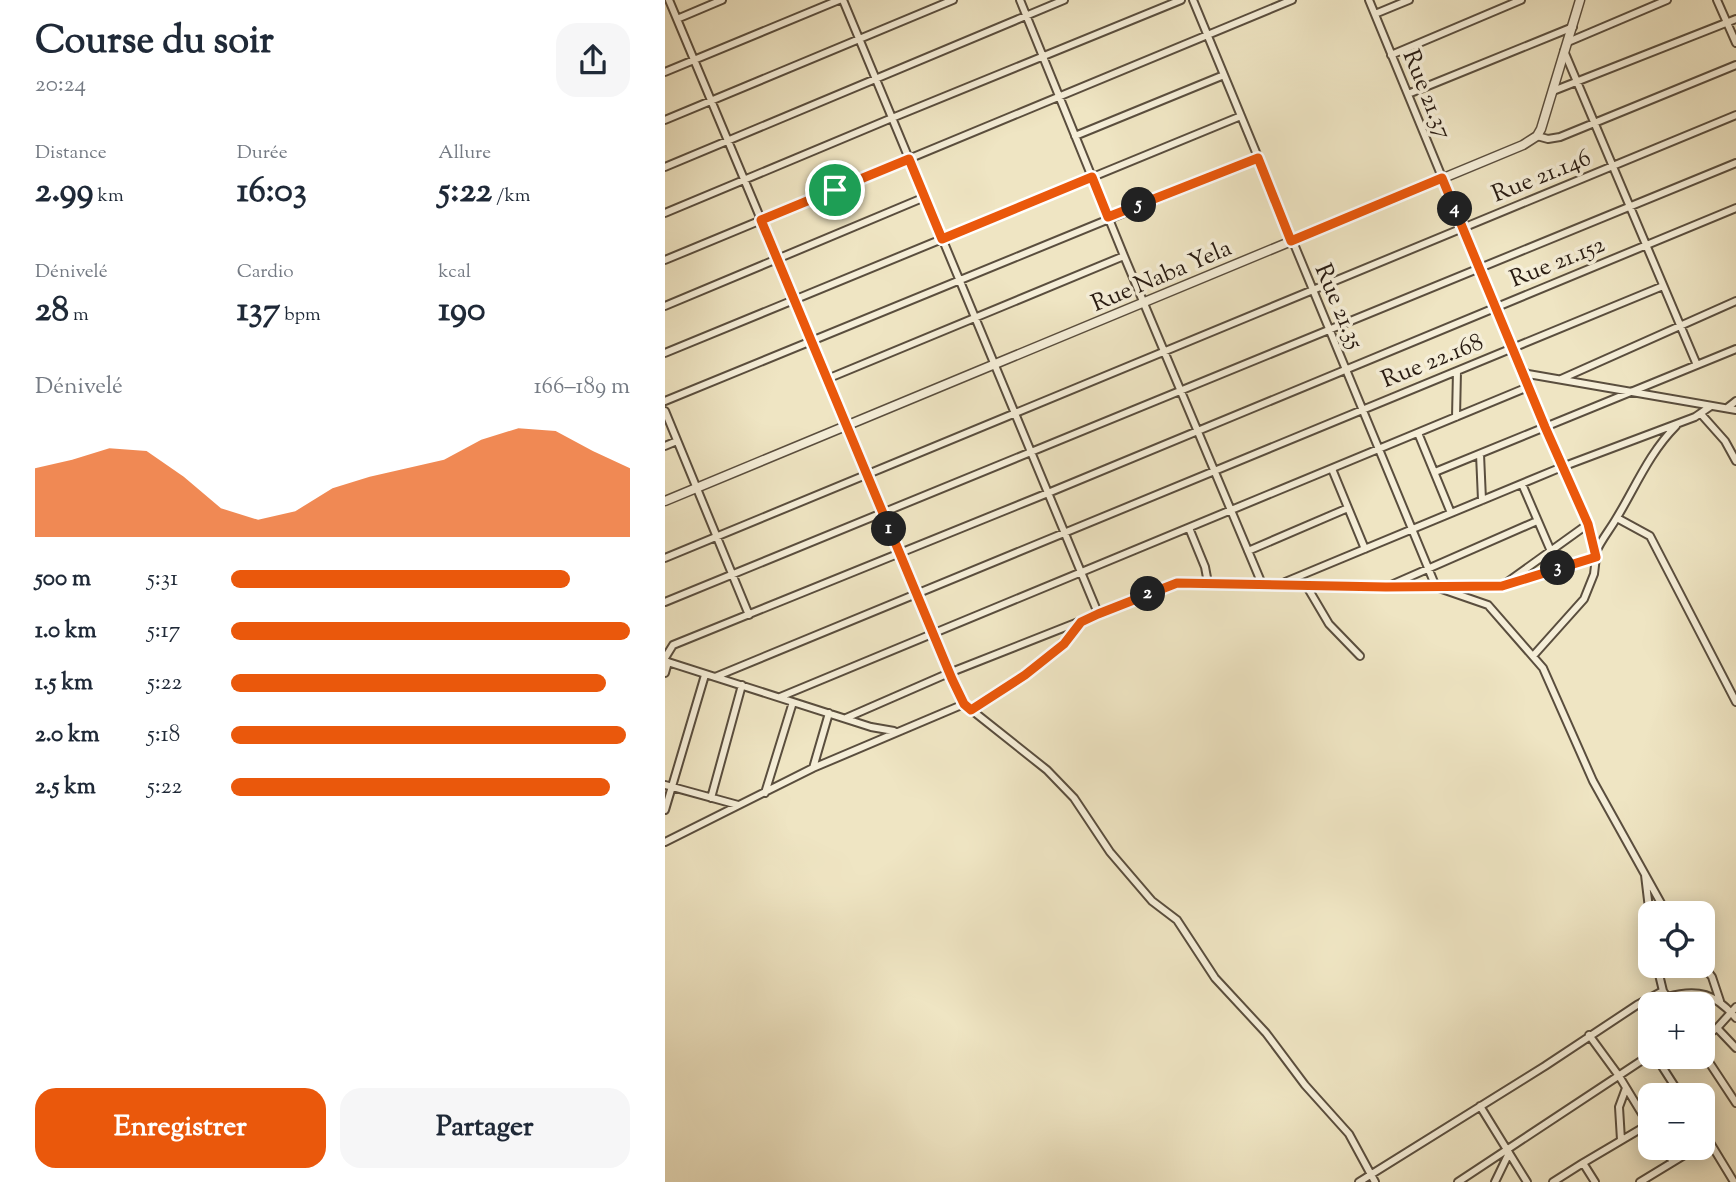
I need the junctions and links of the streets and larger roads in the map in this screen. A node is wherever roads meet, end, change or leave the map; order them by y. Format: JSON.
{"nodes":[{"id":1,"x":669,"y":0,"type":"edge"},
{"id":2,"x":722,"y":0,"type":"edge"},
{"id":3,"x":841,"y":0,"type":"edge"},
{"id":4,"x":953,"y":0,"type":"edge"},
{"id":5,"x":1020,"y":0,"type":"edge"},
{"id":6,"x":1064,"y":0,"type":"edge"},
{"id":7,"x":1181,"y":0,"type":"edge"},
{"id":8,"x":1193,"y":0,"type":"edge"},
{"id":9,"x":1291,"y":0,"type":"edge"},
{"id":10,"x":1369,"y":0,"type":"edge"},
{"id":11,"x":1409,"y":0,"type":"edge"},
{"id":12,"x":1521,"y":0,"type":"edge"},
{"id":13,"x":1580,"y":0,"type":"edge"},
{"id":14,"x":1667,"y":0,"type":"edge"},
{"id":15,"x":1717,"y":0,"type":"edge"},
{"id":16,"x":1513,"y":2,"type":"edge"},
{"id":17,"x":1375,"y":14,"type":"junction"},
{"id":18,"x":1026,"y":16,"type":"junction"},
{"id":19,"x":677,"y":19,"type":"junction"},
{"id":20,"x":1736,"y":19,"type":"edge"},
{"id":21,"x":1727,"y":22,"type":"junction"},
{"id":22,"x":1573,"y":27,"type":"junction"},
{"id":23,"x":1207,"y":35,"type":"junction"},
{"id":24,"x":859,"y":38,"type":"junction"},
{"id":25,"x":1568,"y":42,"type":"junction"},
{"id":26,"x":1736,"y":43,"type":"edge"},
{"id":27,"x":1564,"y":51,"type":"junction"},
{"id":28,"x":1391,"y":55,"type":"junction"},
{"id":29,"x":1043,"y":56,"type":"junction"},
{"id":30,"x":694,"y":60,"type":"junction"},
{"id":31,"x":1736,"y":65,"type":"edge"},
{"id":32,"x":665,"y":72,"type":"edge"},
{"id":33,"x":1224,"y":75,"type":"junction"},
{"id":34,"x":876,"y":78,"type":"junction"},
{"id":35,"x":1578,"y":83,"type":"junction"},
{"id":36,"x":1553,"y":91,"type":"junction"},
{"id":37,"x":1408,"y":94,"type":"junction"},
{"id":38,"x":1058,"y":96,"type":"junction"},
{"id":39,"x":710,"y":101,"type":"junction"},
{"id":40,"x":1736,"y":115,"type":"edge"},
{"id":41,"x":1241,"y":116,"type":"junction"},
{"id":42,"x":892,"y":118,"type":"junction"},
{"id":43,"x":665,"y":120,"type":"edge"},
{"id":44,"x":1595,"y":125,"type":"junction"},
{"id":45,"x":1075,"y":136,"type":"junction"},
{"id":46,"x":1537,"y":136,"type":"junction"},
{"id":47,"x":727,"y":140,"type":"junction"},
{"id":48,"x":1258,"y":158,"type":"junction"},
{"id":49,"x":909,"y":159,"type":"junction"},
{"id":50,"x":1736,"y":163,"type":"edge"},
{"id":51,"x":665,"y":167,"type":"edge"},
{"id":52,"x":1613,"y":167,"type":"junction"},
{"id":53,"x":1092,"y":177,"type":"junction"},
{"id":54,"x":1442,"y":178,"type":"junction"},
{"id":55,"x":744,"y":181,"type":"junction"},
{"id":56,"x":925,"y":197,"type":"junction"},
{"id":57,"x":1629,"y":206,"type":"junction"},
{"id":58,"x":1736,"y":208,"type":"edge"},
{"id":59,"x":665,"y":213,"type":"edge"},
{"id":60,"x":1108,"y":217,"type":"junction"},
{"id":61,"x":761,"y":220,"type":"junction"},
{"id":62,"x":1463,"y":228,"type":"junction"},
{"id":63,"x":942,"y":239,"type":"junction"},
{"id":64,"x":1291,"y":241,"type":"junction"},
{"id":65,"x":1646,"y":246,"type":"junction"},
{"id":66,"x":1124,"y":256,"type":"junction"},
{"id":67,"x":665,"y":260,"type":"edge"},
{"id":68,"x":778,"y":260,"type":"junction"},
{"id":69,"x":1479,"y":267,"type":"junction"},
{"id":70,"x":959,"y":280,"type":"junction"},
{"id":71,"x":1663,"y":286,"type":"junction"},
{"id":72,"x":1312,"y":290,"type":"junction"},
{"id":73,"x":794,"y":300,"type":"junction"},
{"id":74,"x":1736,"y":301,"type":"edge"},
{"id":75,"x":1144,"y":303,"type":"junction"},
{"id":76,"x":665,"y":306,"type":"edge"},
{"id":77,"x":1496,"y":306,"type":"junction"},
{"id":78,"x":975,"y":317,"type":"junction"},
{"id":79,"x":1679,"y":325,"type":"junction"},
{"id":80,"x":1329,"y":329,"type":"junction"},
{"id":81,"x":811,"y":341,"type":"junction"},
{"id":82,"x":1513,"y":347,"type":"junction"},
{"id":83,"x":1736,"y":349,"type":"edge"},
{"id":84,"x":1166,"y":351,"type":"junction"},
{"id":85,"x":665,"y":353,"type":"edge"},
{"id":86,"x":995,"y":365,"type":"junction"},
{"id":87,"x":1697,"y":365,"type":"junction"},
{"id":88,"x":1345,"y":369,"type":"junction"},
{"id":89,"x":1457,"y":371,"type":"junction"},
{"id":90,"x":1523,"y":371,"type":"junction"},
{"id":91,"x":827,"y":379,"type":"junction"},
{"id":92,"x":1559,"y":380,"type":"junction"},
{"id":93,"x":1528,"y":387,"type":"junction"},
{"id":94,"x":1182,"y":390,"type":"junction"},
{"id":95,"x":1632,"y":391,"type":"junction"},
{"id":96,"x":665,"y":401,"type":"edge"},
{"id":97,"x":1736,"y":401,"type":"edge"},
{"id":98,"x":1711,"y":406,"type":"junction"},
{"id":99,"x":1727,"y":408,"type":"junction"},
{"id":100,"x":1363,"y":409,"type":"junction"},
{"id":101,"x":1736,"y":410,"type":"edge"},
{"id":102,"x":665,"y":411,"type":"edge"},
{"id":103,"x":1014,"y":413,"type":"junction"},
{"id":104,"x":1701,"y":414,"type":"junction"},
{"id":105,"x":1456,"y":417,"type":"junction"},
{"id":106,"x":1677,"y":425,"type":"junction"},
{"id":107,"x":846,"y":426,"type":"junction"},
{"id":108,"x":1545,"y":427,"type":"junction"},
{"id":109,"x":1198,"y":429,"type":"junction"},
{"id":110,"x":1418,"y":433,"type":"junction"},
{"id":111,"x":677,"y":441,"type":"junction"},
{"id":112,"x":665,"y":446,"type":"edge"},
{"id":113,"x":1380,"y":449,"type":"junction"},
{"id":114,"x":1031,"y":453,"type":"junction"},
{"id":115,"x":1480,"y":454,"type":"junction"},
{"id":116,"x":1736,"y":461,"type":"edge"},
{"id":117,"x":1562,"y":467,"type":"junction"},
{"id":118,"x":1215,"y":469,"type":"junction"},
{"id":119,"x":1332,"y":469,"type":"junction"},
{"id":120,"x":1435,"y":472,"type":"junction"},
{"id":121,"x":866,"y":474,"type":"junction"},
{"id":122,"x":1522,"y":484,"type":"junction"},
{"id":123,"x":697,"y":488,"type":"junction"},
{"id":124,"x":1048,"y":493,"type":"junction"},
{"id":125,"x":1482,"y":500,"type":"junction"},
{"id":126,"x":665,"y":501,"type":"edge"},
{"id":127,"x":1348,"y":508,"type":"junction"},
{"id":128,"x":1230,"y":511,"type":"junction"},
{"id":129,"x":883,"y":513,"type":"junction"},
{"id":130,"x":1451,"y":513,"type":"junction"},
{"id":131,"x":1617,"y":518,"type":"junction"},
{"id":132,"x":1538,"y":521,"type":"junction"},
{"id":133,"x":1588,"y":524,"type":"junction"},
{"id":134,"x":1189,"y":528,"type":"junction"},
{"id":135,"x":1412,"y":529,"type":"junction"},
{"id":136,"x":1064,"y":533,"type":"junction"},
{"id":137,"x":716,"y":536,"type":"junction"},
{"id":138,"x":1365,"y":549,"type":"junction"},
{"id":139,"x":1550,"y":549,"type":"junction"},
{"id":140,"x":1248,"y":551,"type":"junction"},
{"id":141,"x":899,"y":553,"type":"junction"},
{"id":142,"x":1595,"y":555,"type":"junction"},
{"id":143,"x":665,"y":558,"type":"edge"},
{"id":144,"x":1428,"y":569,"type":"junction"},
{"id":145,"x":1080,"y":572,"type":"junction"},
{"id":146,"x":733,"y":575,"type":"junction"},
{"id":147,"x":1208,"y":583,"type":"junction"},
{"id":148,"x":1262,"y":584,"type":"junction"},
{"id":149,"x":1280,"y":584,"type":"junction"},
{"id":150,"x":1306,"y":584,"type":"junction"},
{"id":151,"x":1502,"y":586,"type":"junction"},
{"id":152,"x":1386,"y":587,"type":"junction"},
{"id":153,"x":1436,"y":587,"type":"junction"},
{"id":154,"x":916,"y":593,"type":"junction"},
{"id":155,"x":665,"y":602,"type":"edge"},
{"id":156,"x":1098,"y":614,"type":"junction"},
{"id":157,"x":749,"y":615,"type":"junction"},
{"id":158,"x":1081,"y":622,"type":"junction"},
{"id":159,"x":933,"y":633,"type":"junction"},
{"id":160,"x":1360,"y":656,"type":"dead end"},
{"id":161,"x":1533,"y":656,"type":"junction"},
{"id":162,"x":666,"y":660,"type":"edge"},
{"id":163,"x":665,"y":673,"type":"edge"},
{"id":164,"x":949,"y":673,"type":"junction"},
{"id":165,"x":705,"y":674,"type":"junction"},
{"id":166,"x":715,"y":677,"type":"junction"},
{"id":167,"x":742,"y":685,"type":"junction"},
{"id":168,"x":781,"y":697,"type":"junction"},
{"id":169,"x":793,"y":702,"type":"junction"},
{"id":170,"x":1736,"y":702,"type":"edge"},
{"id":171,"x":964,"y":704,"type":"junction"},
{"id":172,"x":971,"y":710,"type":"junction"},
{"id":173,"x":829,"y":713,"type":"junction"},
{"id":174,"x":846,"y":718,"type":"junction"},
{"id":175,"x":898,"y":730,"type":"junction"},
{"id":176,"x":813,"y":768,"type":"junction"},
{"id":177,"x":668,"y":786,"type":"edge"},
{"id":178,"x":765,"y":793,"type":"junction"},
{"id":179,"x":711,"y":797,"type":"junction"},
{"id":180,"x":738,"y":804,"type":"junction"},
{"id":181,"x":665,"y":810,"type":"edge"},
{"id":182,"x":665,"y":842,"type":"edge"},
{"id":183,"x":1644,"y":870,"type":"junction"},
{"id":184,"x":1648,"y":901,"type":"edge"},
{"id":185,"x":1660,"y":901,"type":"edge"},
{"id":186,"x":1712,"y":978,"type":"edge"},
{"id":187,"x":1715,"y":998,"type":"edge"},
{"id":188,"x":1720,"y":1001,"type":"junction"},
{"id":189,"x":1638,"y":1009,"type":"edge"},
{"id":190,"x":1735,"y":1013,"type":"edge"},
{"id":191,"x":1717,"y":1028,"type":"joint"},
{"id":192,"x":1589,"y":1035,"type":"junction"},
{"id":193,"x":1736,"y":1048,"type":"edge"},
{"id":194,"x":1638,"y":1063,"type":"edge"},
{"id":195,"x":1714,"y":1069,"type":"edge"},
{"id":196,"x":1619,"y":1076,"type":"junction"},
{"id":197,"x":1626,"y":1088,"type":"junction"},
{"id":198,"x":1736,"y":1103,"type":"edge"},
{"id":199,"x":1480,"y":1106,"type":"junction"},
{"id":200,"x":1638,"y":1107,"type":"edge"},
{"id":201,"x":1638,"y":1131,"type":"edge"},
{"id":202,"x":1621,"y":1140,"type":"junction"},
{"id":203,"x":1508,"y":1151,"type":"junction"},
{"id":204,"x":1715,"y":1155,"type":"edge"},
{"id":205,"x":1676,"y":1160,"type":"edge"},
{"id":206,"x":1673,"y":1162,"type":"joint"},
{"id":207,"x":1583,"y":1163,"type":"junction"},
{"id":208,"x":1371,"y":1174,"type":"junction"},
{"id":209,"x":1359,"y":1182,"type":"edge"},
{"id":210,"x":1375,"y":1182,"type":"edge"},
{"id":211,"x":1458,"y":1182,"type":"edge"},
{"id":212,"x":1495,"y":1182,"type":"edge"},
{"id":213,"x":1527,"y":1182,"type":"edge"},
{"id":214,"x":1553,"y":1182,"type":"edge"},
{"id":215,"x":1595,"y":1182,"type":"edge"},
{"id":216,"x":1640,"y":1182,"type":"edge"},
{"id":217,"x":1734,"y":1182,"type":"edge"}],
"edges":[{"from":1,"to":19,"type":"street"},
{"from":2,"to":19,"type":"street"},
{"from":3,"to":24,"type":"street"},
{"from":3,"to":30,"type":"street"},
{"from":4,"to":24,"type":"street"},
{"from":5,"to":18,"type":"street"},
{"from":6,"to":18,"type":"street"},
{"from":7,"to":29,"type":"street"},
{"from":8,"to":23,"type":"street","name":"Rue 21.35"},
{"from":9,"to":23,"type":"street"},
{"from":10,"to":17,"type":"street","name":"Rue 21.37"},
{"from":11,"to":17,"type":"street"},
{"from":12,"to":16,"type":"street"},
{"from":13,"to":22,"type":"street"},
{"from":14,"to":25,"type":"street"},
{"from":15,"to":21,"type":"street"},
{"from":16,"to":28,"type":"street"},
{"from":17,"to":28,"type":"street","name":"Rue 21.37"},
{"from":18,"to":29,"type":"street"},
{"from":18,"to":34,"type":"street"},
{"from":19,"to":30,"type":"street"},
{"from":20,"to":21,"type":"street"},
{"from":21,"to":26,"type":"street"},
{"from":21,"to":35,"type":"street"},
{"from":22,"to":25,"type":"street"},
{"from":22,"to":37,"type":"street"},
{"from":23,"to":33,"type":"street","name":"Rue 21.35"},
{"from":23,"to":38,"type":"street"},
{"from":24,"to":34,"type":"street"},
{"from":24,"to":39,"type":"street"},
{"from":25,"to":27,"type":"street"},
{"from":27,"to":35,"type":"street"},
{"from":27,"to":36,"type":"street"},
{"from":28,"to":37,"type":"street","name":"Rue 21.37"},
{"from":29,"to":38,"type":"street"},
{"from":29,"to":42,"type":"street"},
{"from":30,"to":32,"type":"street"},
{"from":30,"to":39,"type":"street"},
{"from":31,"to":44,"type":"street"},
{"from":33,"to":41,"type":"street","name":"Rue 21.35"},
{"from":33,"to":45,"type":"street"},
{"from":34,"to":42,"type":"street"},
{"from":34,"to":47,"type":"street"},
{"from":35,"to":36,"type":"street"},
{"from":35,"to":44,"type":"street"},
{"from":36,"to":46,"type":"street"},
{"from":37,"to":54,"type":"street","name":"Rue 21.37"},
{"from":38,"to":45,"type":"street"},
{"from":38,"to":49,"type":"street"},
{"from":39,"to":43,"type":"street"},
{"from":39,"to":47,"type":"street"},
{"from":40,"to":52,"type":"street","name":"Rue 21.146"},
{"from":41,"to":48,"type":"street","name":"Rue 21.35"},
{"from":41,"to":53,"type":"street"},
{"from":42,"to":49,"type":"street"},
{"from":42,"to":55,"type":"street"},
{"from":44,"to":46,"type":"street"},
{"from":44,"to":52,"type":"street"},
{"from":45,"to":53,"type":"street"},
{"from":46,"to":54,"type":"street","name":"Rue Naba Yela"},
{"from":47,"to":51,"type":"street"},
{"from":47,"to":55,"type":"street"},
{"from":48,"to":60,"type":"street"},
{"from":48,"to":64,"type":"street","name":"Rue 21.35"},
{"from":49,"to":56,"type":"street"},
{"from":49,"to":61,"type":"street"},
{"from":50,"to":57,"type":"street"},
{"from":52,"to":57,"type":"street"},
{"from":52,"to":62,"type":"street","name":"Rue 21.146"},
{"from":53,"to":60,"type":"street"},
{"from":53,"to":63,"type":"street"},
{"from":54,"to":62,"type":"street","name":"Rue 21.37"},
{"from":54,"to":64,"type":"street","name":"Rue Naba Yela"},
{"from":55,"to":59,"type":"street"},
{"from":55,"to":61,"type":"street"},
{"from":56,"to":63,"type":"street"},
{"from":56,"to":68,"type":"street"},
{"from":57,"to":65,"type":"street"},
{"from":57,"to":69,"type":"street"},
{"from":58,"to":65,"type":"street","name":"Rue 21.152"},
{"from":60,"to":66,"type":"street"},
{"from":60,"to":70,"type":"street"},
{"from":61,"to":67,"type":"street"},
{"from":61,"to":68,"type":"street"},
{"from":62,"to":69,"type":"street","name":"Rue 21.37"},
{"from":62,"to":72,"type":"street","name":"Rue 21.146"},
{"from":63,"to":70,"type":"street"},
{"from":63,"to":73,"type":"street"},
{"from":64,"to":72,"type":"street","name":"Rue 21.35"},
{"from":64,"to":75,"type":"street","name":"Rue Naba Yela"},
{"from":65,"to":71,"type":"street"},
{"from":65,"to":77,"type":"street","name":"Rue 21.152"},
{"from":66,"to":75,"type":"street"},
{"from":66,"to":78,"type":"street"},
{"from":68,"to":73,"type":"street"},
{"from":68,"to":76,"type":"street"},
{"from":69,"to":77,"type":"street","name":"Rue 21.37"},
{"from":69,"to":80,"type":"street"},
{"from":70,"to":78,"type":"street"},
{"from":70,"to":81,"type":"street"},
{"from":71,"to":79,"type":"street"},
{"from":71,"to":82,"type":"street","name":"Rue 22.168"},
{"from":72,"to":80,"type":"street","name":"Rue 21.35"},
{"from":72,"to":84,"type":"street","name":"Rue 21.146"},
{"from":73,"to":81,"type":"street"},
{"from":73,"to":85,"type":"street"},
{"from":74,"to":79,"type":"street"},
{"from":75,"to":84,"type":"street"},
{"from":75,"to":86,"type":"street","name":"Rue Naba Yela"},
{"from":77,"to":82,"type":"street","name":"Rue 21.37"},
{"from":77,"to":88,"type":"street","name":"Rue 21.152"},
{"from":78,"to":86,"type":"street"},
{"from":78,"to":91,"type":"street"},
{"from":79,"to":87,"type":"street"},
{"from":79,"to":92,"type":"street"},
{"from":80,"to":88,"type":"street","name":"Rue 21.35"},
{"from":80,"to":94,"type":"street"},
{"from":81,"to":91,"type":"street"},
{"from":81,"to":96,"type":"street"},
{"from":82,"to":89,"type":"street","name":"Rue 22.168"},
{"from":82,"to":90,"type":"street","name":"Rue 21.37"},
{"from":83,"to":87,"type":"street"},
{"from":84,"to":94,"type":"street"},
{"from":84,"to":103,"type":"street","name":"Rue 21.146"},
{"from":86,"to":103,"type":"street"},
{"from":86,"to":107,"type":"street","name":"Rue Naba Yela"},
{"from":87,"to":95,"type":"street"},
{"from":88,"to":100,"type":"street","name":"Rue 21.35"},
{"from":88,"to":109,"type":"street","name":"Rue 21.152"},
{"from":89,"to":100,"type":"street","name":"Rue 22.168"},
{"from":89,"to":105,"type":"street"},
{"from":90,"to":92,"type":"street"},
{"from":90,"to":93,"type":"street","name":"Rue 21.37"},
{"from":91,"to":107,"type":"street"},
{"from":92,"to":95,"type":"street"},
{"from":93,"to":105,"type":"street"},
{"from":93,"to":108,"type":"street","name":"Rue 21.37"},
{"from":94,"to":109,"type":"street"},
{"from":94,"to":114,"type":"street"},
{"from":95,"to":98,"type":"street"},
{"from":95,"to":108,"type":"street"},
{"from":97,"to":99,"type":"street"},
{"from":98,"to":99,"type":"street"},
{"from":98,"to":104,"type":"street"},
{"from":99,"to":101,"type":"street"},
{"from":100,"to":113,"type":"street","name":"Rue 21.35"},
{"from":100,"to":118,"type":"street","name":"Rue 22.168"},
{"from":102,"to":111,"type":"street"},
{"from":103,"to":114,"type":"street"},
{"from":103,"to":121,"type":"street","name":"Rue 21.146"},
{"from":104,"to":106,"type":"street"},
{"from":104,"to":116,"type":"street"},
{"from":105,"to":110,"type":"street"},
{"from":106,"to":117,"type":"street"},
{"from":106,"to":131,"type":"street"},
{"from":107,"to":121,"type":"street"},
{"from":107,"to":123,"type":"street","name":"Rue Naba Yela"},
{"from":108,"to":115,"type":"street"},
{"from":108,"to":117,"type":"street","name":"Rue 21.37"},
{"from":109,"to":118,"type":"street"},
{"from":109,"to":124,"type":"street","name":"Rue 21.152"},
{"from":110,"to":113,"type":"street"},
{"from":110,"to":120,"type":"street"},
{"from":111,"to":112,"type":"street"},
{"from":111,"to":123,"type":"street"},
{"from":113,"to":119,"type":"street"},
{"from":113,"to":135,"type":"street","name":"Rue 21.35"},
{"from":114,"to":124,"type":"street"},
{"from":114,"to":129,"type":"street"},
{"from":115,"to":120,"type":"street"},
{"from":115,"to":125,"type":"street"},
{"from":117,"to":122,"type":"street"},
{"from":117,"to":133,"type":"street","name":"Rue 21.37"},
{"from":118,"to":128,"type":"street"},
{"from":118,"to":136,"type":"street","name":"Rue 22.168"},
{"from":119,"to":127,"type":"street"},
{"from":119,"to":128,"type":"street"},
{"from":120,"to":130,"type":"street"},
{"from":121,"to":129,"type":"street"},
{"from":121,"to":137,"type":"street","name":"Rue 21.146"},
{"from":122,"to":125,"type":"street"},
{"from":122,"to":132,"type":"street"},
{"from":123,"to":126,"type":"street","name":"Rue Naba Yela"},
{"from":123,"to":137,"type":"street"},
{"from":124,"to":136,"type":"street"},
{"from":124,"to":141,"type":"street","name":"Rue 21.152"},
{"from":125,"to":130,"type":"street"},
{"from":127,"to":138,"type":"street"},
{"from":127,"to":140,"type":"street"},
{"from":128,"to":134,"type":"street"},
{"from":128,"to":140,"type":"street"},
{"from":129,"to":141,"type":"street"},
{"from":129,"to":146,"type":"street"},
{"from":130,"to":135,"type":"street"},
{"from":131,"to":142,"type":"street"},
{"from":131,"to":170,"type":"street"},
{"from":132,"to":139,"type":"street"},
{"from":132,"to":144,"type":"street"},
{"from":133,"to":139,"type":"street"},
{"from":133,"to":142,"type":"street","name":"Rue 21.37"},
{"from":134,"to":145,"type":"street"},
{"from":134,"to":147,"type":"street"},
{"from":135,"to":138,"type":"street"},
{"from":135,"to":144,"type":"street","name":"Rue 21.35"},
{"from":136,"to":145,"type":"street"},
{"from":136,"to":154,"type":"street","name":"Rue 22.168"},
{"from":137,"to":143,"type":"street","name":"Rue 21.146"},
{"from":137,"to":146,"type":"street"},
{"from":138,"to":149,"type":"street"},
{"from":139,"to":151,"type":"street"},
{"from":140,"to":148,"type":"street"},
{"from":141,"to":154,"type":"street"},
{"from":141,"to":157,"type":"street","name":"Rue 21.152"},
{"from":142,"to":151,"type":"street"},
{"from":142,"to":161,"type":"street","name":"Rue 21.37"},
{"from":144,"to":152,"type":"street"},
{"from":144,"to":153,"type":"street","name":"Rue 21.35"},
{"from":145,"to":156,"type":"street"},
{"from":145,"to":159,"type":"street"},
{"from":146,"to":155,"type":"street"},
{"from":146,"to":157,"type":"street"},
{"from":147,"to":148,"type":"street"},
{"from":147,"to":156,"type":"street"},
{"from":148,"to":149,"type":"street"},
{"from":149,"to":150,"type":"street"},
{"from":150,"to":152,"type":"street"},
{"from":150,"to":160,"type":"street"},
{"from":151,"to":153,"type":"street"},
{"from":152,"to":153,"type":"street"},
{"from":153,"to":161,"type":"street"},
{"from":154,"to":159,"type":"street"},
{"from":154,"to":166,"type":"street","name":"Rue 22.168"},
{"from":156,"to":158,"type":"street"},
{"from":157,"to":162,"type":"street","name":"Rue 21.152"},
{"from":158,"to":164,"type":"street"},
{"from":158,"to":172,"type":"street"},
{"from":159,"to":164,"type":"street"},
{"from":159,"to":168,"type":"street"},
{"from":161,"to":183,"type":"street"},
{"from":162,"to":163,"type":"street"},
{"from":162,"to":165,"type":"street"},
{"from":164,"to":171,"type":"street"},
{"from":164,"to":174,"type":"street"},
{"from":165,"to":166,"type":"street"},
{"from":165,"to":177,"type":"street"},
{"from":166,"to":167,"type":"street"},
{"from":167,"to":168,"type":"street"},
{"from":167,"to":179,"type":"street"},
{"from":168,"to":169,"type":"street"},
{"from":169,"to":173,"type":"street"},
{"from":169,"to":178,"type":"street"},
{"from":171,"to":172,"type":"street"},
{"from":171,"to":175,"type":"street"},
{"from":172,"to":208,"type":"street"},
{"from":173,"to":174,"type":"street"},
{"from":173,"to":176,"type":"street"},
{"from":174,"to":175,"type":"street"},
{"from":175,"to":176,"type":"street"},
{"from":176,"to":178,"type":"street"},
{"from":177,"to":179,"type":"street"},
{"from":177,"to":181,"type":"street"},
{"from":178,"to":180,"type":"street"},
{"from":179,"to":180,"type":"street"},
{"from":180,"to":182,"type":"street"},
{"from":183,"to":184,"type":"street"},
{"from":183,"to":185,"type":"street"},
{"from":186,"to":188,"type":"street"},
{"from":187,"to":188,"type":"street"},
{"from":188,"to":190,"type":"street"},
{"from":189,"to":192,"type":"street"},
{"from":190,"to":191,"type":"street"},
{"from":191,"to":193,"type":"street"},
{"from":192,"to":196,"type":"street"},
{"from":192,"to":199,"type":"street"},
{"from":194,"to":196,"type":"street"},
{"from":195,"to":198,"type":"street"},
{"from":196,"to":197,"type":"street"},
{"from":196,"to":203,"type":"street"},
{"from":197,"to":200,"type":"street"},
{"from":197,"to":202,"type":"street"},
{"from":199,"to":203,"type":"street"},
{"from":199,"to":208,"type":"street"},
{"from":201,"to":202,"type":"street"},
{"from":202,"to":207,"type":"street"},
{"from":203,"to":211,"type":"street"},
{"from":203,"to":212,"type":"street"},
{"from":203,"to":213,"type":"street"},
{"from":204,"to":217,"type":"street"},
{"from":205,"to":206,"type":"street"},
{"from":206,"to":216,"type":"street"},
{"from":207,"to":214,"type":"street"},
{"from":207,"to":215,"type":"street"},
{"from":208,"to":209,"type":"street"},
{"from":208,"to":210,"type":"street"}]}
